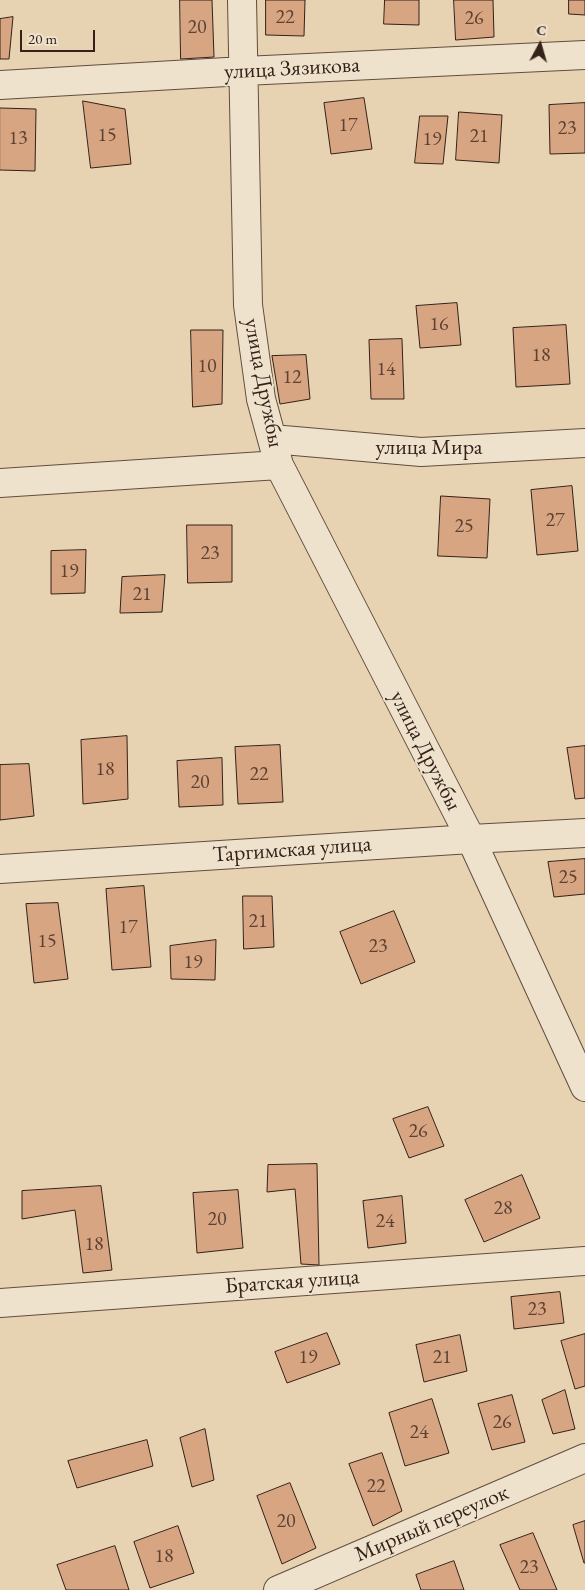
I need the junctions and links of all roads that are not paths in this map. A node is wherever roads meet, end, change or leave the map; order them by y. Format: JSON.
{"nodes":[{"id":1,"x":242,"y":0,"type":"edge"},
{"id":2,"x":585,"y":56,"type":"edge"},
{"id":3,"x":244,"y":70,"type":"junction"},
{"id":4,"x":0,"y":85,"type":"edge"},
{"id":5,"x":585,"y":444,"type":"edge"},
{"id":6,"x":276,"y":452,"type":"junction"},
{"id":7,"x":0,"y":483,"type":"edge"},
{"id":8,"x":585,"y":833,"type":"edge"},
{"id":9,"x":471,"y":839,"type":"junction"},
{"id":10,"x":0,"y":869,"type":"edge"},
{"id":11,"x":585,"y":1087,"type":"edge"},
{"id":12,"x":585,"y":1261,"type":"edge"},
{"id":13,"x":0,"y":1303,"type":"edge"},
{"id":14,"x":585,"y":1458,"type":"edge"},
{"id":15,"x":278,"y":1590,"type":"edge"}],
"edges":[{"from":1,"to":3,"type":"street","name":"улица Дружбы"},
{"from":2,"to":3,"type":"street","name":"улица Зязикова"},
{"from":3,"to":4,"type":"street","name":"улица Зязикова"},
{"from":3,"to":6,"type":"street","name":"улица Дружбы"},
{"from":5,"to":6,"type":"street","name":"улица Мира"},
{"from":6,"to":7,"type":"street","name":"улица Мира"},
{"from":6,"to":9,"type":"street","name":"улица Дружбы"},
{"from":8,"to":9,"type":"street","name":"Таргимская улица"},
{"from":9,"to":10,"type":"street","name":"Таргимская улица"},
{"from":9,"to":11,"type":"street","name":"улица Дружбы"},
{"from":12,"to":13,"type":"street","name":"Братская улица"},
{"from":14,"to":15,"type":"street","name":"Мирный переулок"}]}
